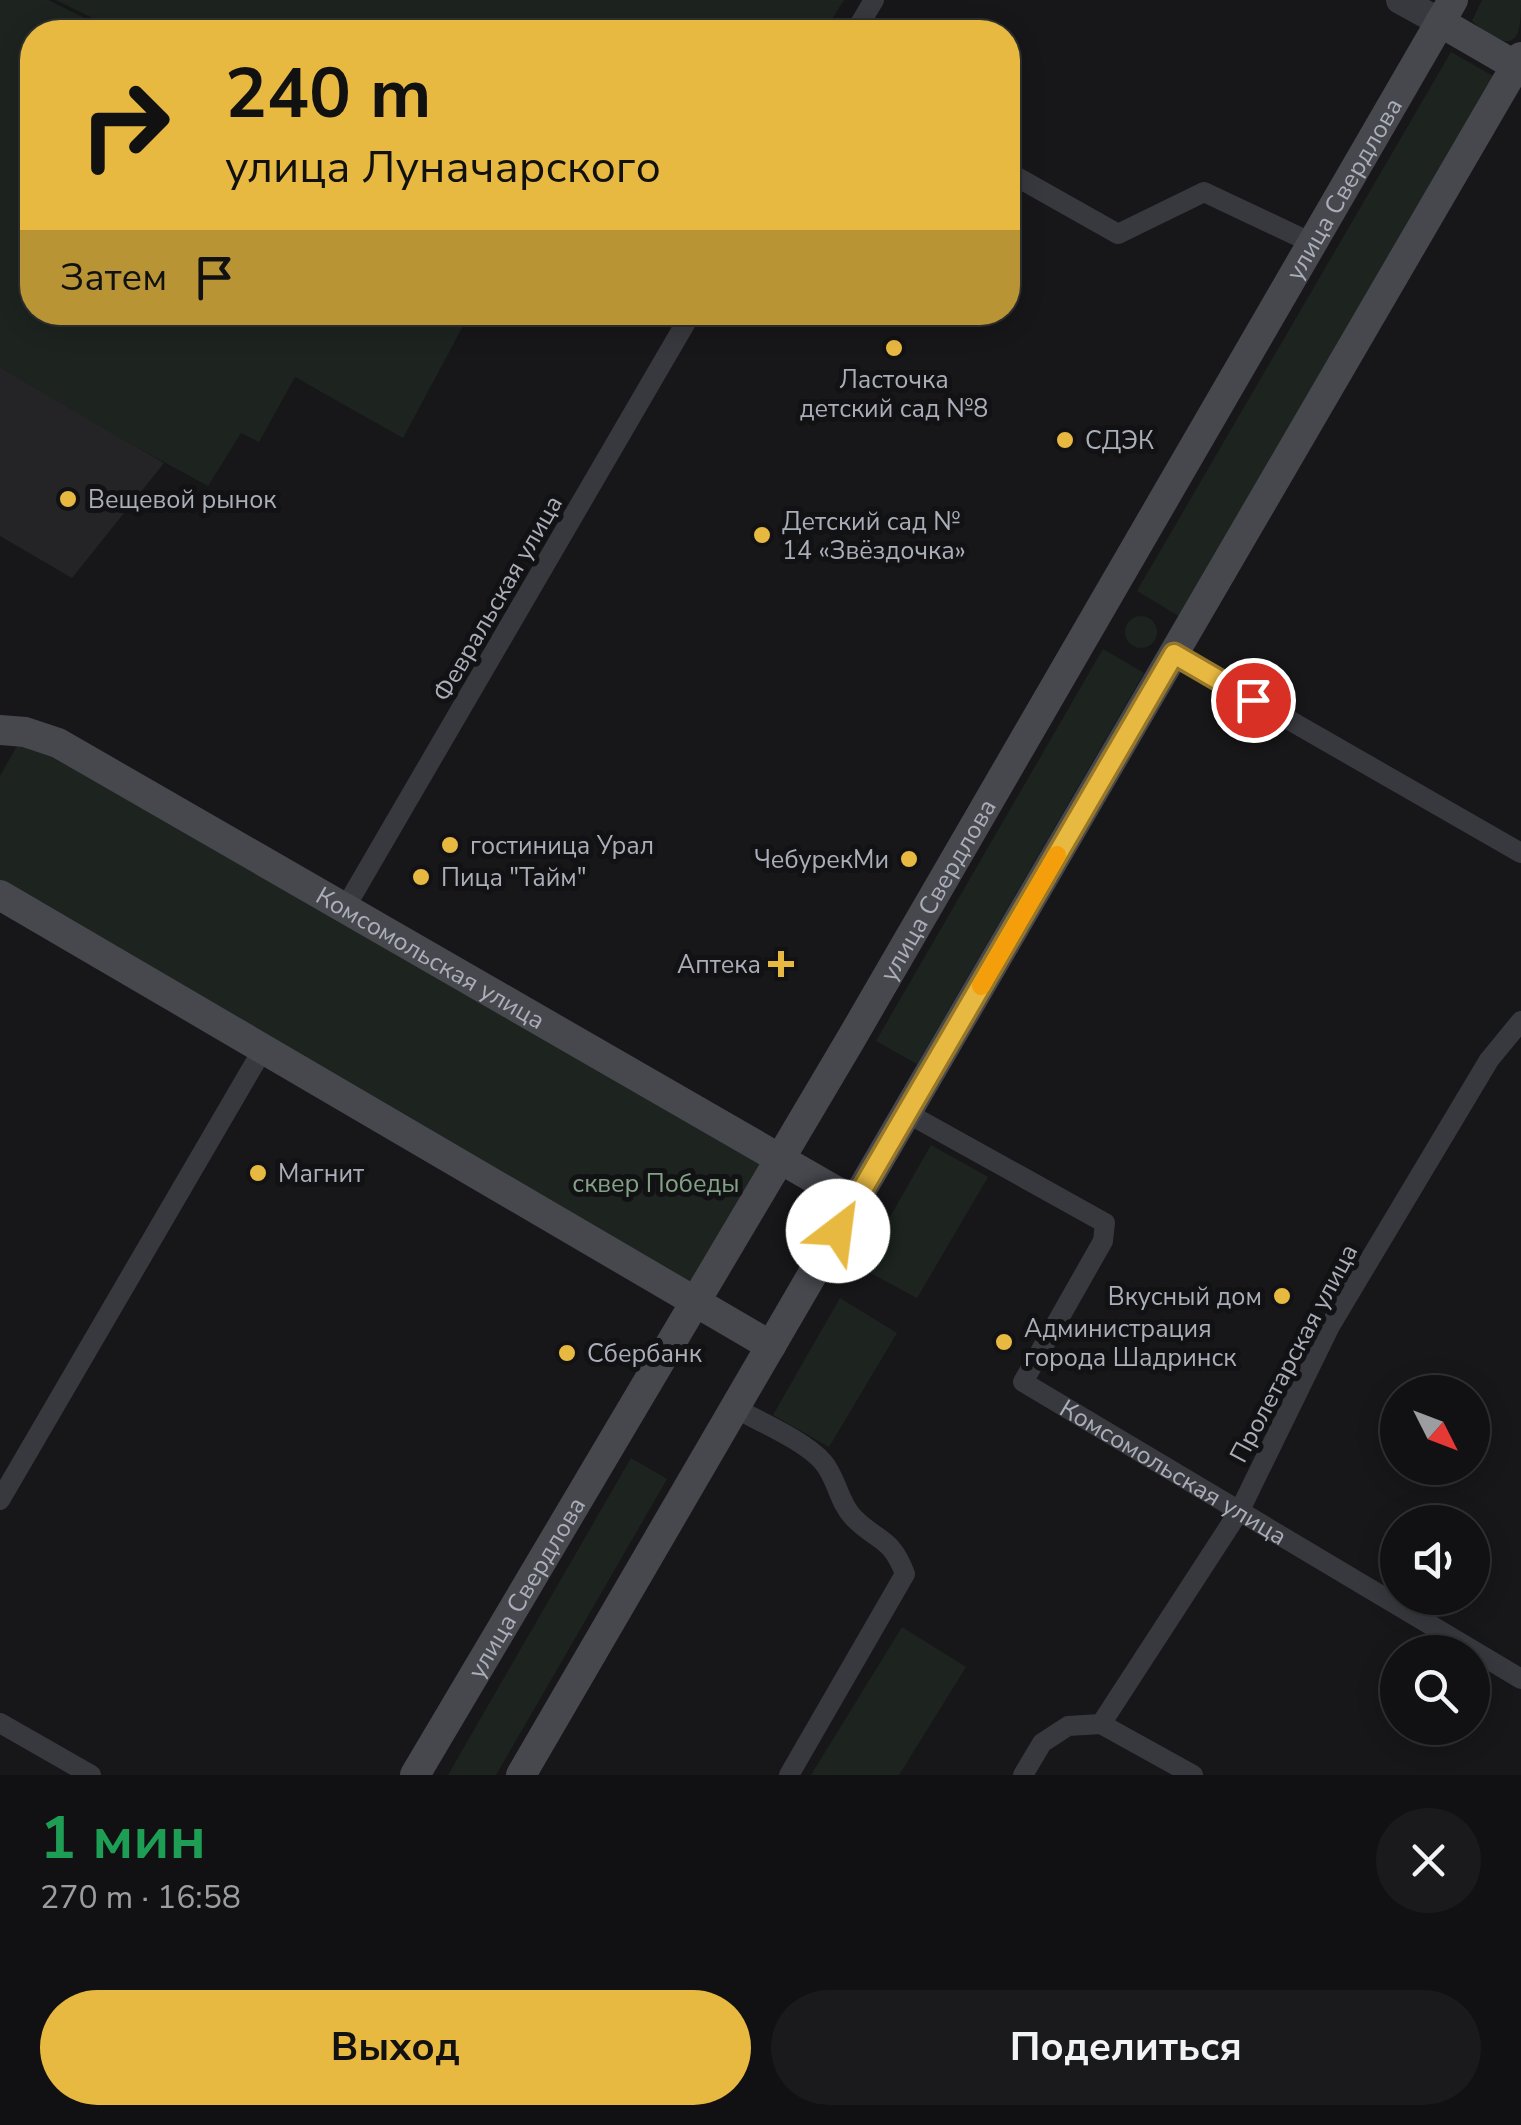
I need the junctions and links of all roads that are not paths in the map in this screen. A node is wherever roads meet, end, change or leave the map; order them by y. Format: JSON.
{"nodes":[{"id":1,"x":1400,"y":0,"type":"edge"},
{"id":2,"x":1446,"y":11,"type":"edge"},
{"id":3,"x":1519,"y":64,"type":"edge"},
{"id":4,"x":1020,"y":179,"type":"edge"},
{"id":5,"x":1312,"y":243,"type":"junction"},
{"id":6,"x":684,"y":325,"type":"edge"},
{"id":7,"x":1174,"y":654,"type":"junction"},
{"id":8,"x":0,"y":730,"type":"edge"},
{"id":9,"x":1521,"y":853,"type":"edge"},
{"id":10,"x":0,"y":895,"type":"edge"},
{"id":11,"x":345,"y":908,"type":"junction"},
{"id":12,"x":1521,"y":1021,"type":"edge"},
{"id":13,"x":263,"y":1049,"type":"junction"},
{"id":14,"x":906,"y":1113,"type":"junction"},
{"id":15,"x":780,"y":1158,"type":"junction"},
{"id":16,"x":855,"y":1202,"type":"junction"},
{"id":17,"x":696,"y":1302,"type":"junction"},
{"id":18,"x":771,"y":1346,"type":"junction"},
{"id":19,"x":735,"y":1408,"type":"junction"},
{"id":20,"x":0,"y":1500,"type":"edge"},
{"id":21,"x":1240,"y":1510,"type":"junction"},
{"id":22,"x":1521,"y":1678,"type":"edge"},
{"id":23,"x":0,"y":1723,"type":"edge"},
{"id":24,"x":1101,"y":1724,"type":"junction"},
{"id":25,"x":92,"y":1775,"type":"edge"},
{"id":26,"x":415,"y":1775,"type":"edge"},
{"id":27,"x":521,"y":1775,"type":"edge"},
{"id":28,"x":789,"y":1775,"type":"edge"},
{"id":29,"x":1023,"y":1775,"type":"edge"},
{"id":30,"x":1193,"y":1775,"type":"edge"}],
"edges":[{"from":1,"to":2,"type":"street"},
{"from":2,"to":3,"type":"main road"},
{"from":2,"to":5,"type":"main road","name":"улица Свердлова"},
{"from":3,"to":7,"type":"main road"},
{"from":4,"to":5,"type":"street"},
{"from":5,"to":15,"type":"main road","name":"улица Свердлова"},
{"from":6,"to":11,"type":"street","name":"Февральская улица"},
{"from":7,"to":9,"type":"street"},
{"from":7,"to":14,"type":"main road"},
{"from":8,"to":11,"type":"main road","name":"Комсомольская улица"},
{"from":10,"to":13,"type":"main road"},
{"from":11,"to":15,"type":"main road","name":"Комсомольская улица"},
{"from":12,"to":21,"type":"street","name":"Пролетарская улица"},
{"from":13,"to":17,"type":"main road"},
{"from":13,"to":20,"type":"street"},
{"from":14,"to":16,"type":"main road"},
{"from":14,"to":21,"type":"street","name":"Комсомольская улица"},
{"from":15,"to":16,"type":"main road","name":"Комсомольская улица"},
{"from":15,"to":17,"type":"main road","name":"улица Свердлова"},
{"from":16,"to":18,"type":"main road"},
{"from":17,"to":18,"type":"main road"},
{"from":17,"to":26,"type":"main road","name":"улица Свердлова"},
{"from":18,"to":19,"type":"main road"},
{"from":19,"to":27,"type":"main road"},
{"from":19,"to":28,"type":"street"},
{"from":21,"to":22,"type":"street","name":"Комсомольская улица"},
{"from":21,"to":24,"type":"street","name":"Пролетарская улица"},
{"from":23,"to":25,"type":"street"},
{"from":24,"to":29,"type":"street"},
{"from":24,"to":30,"type":"street"}]}
